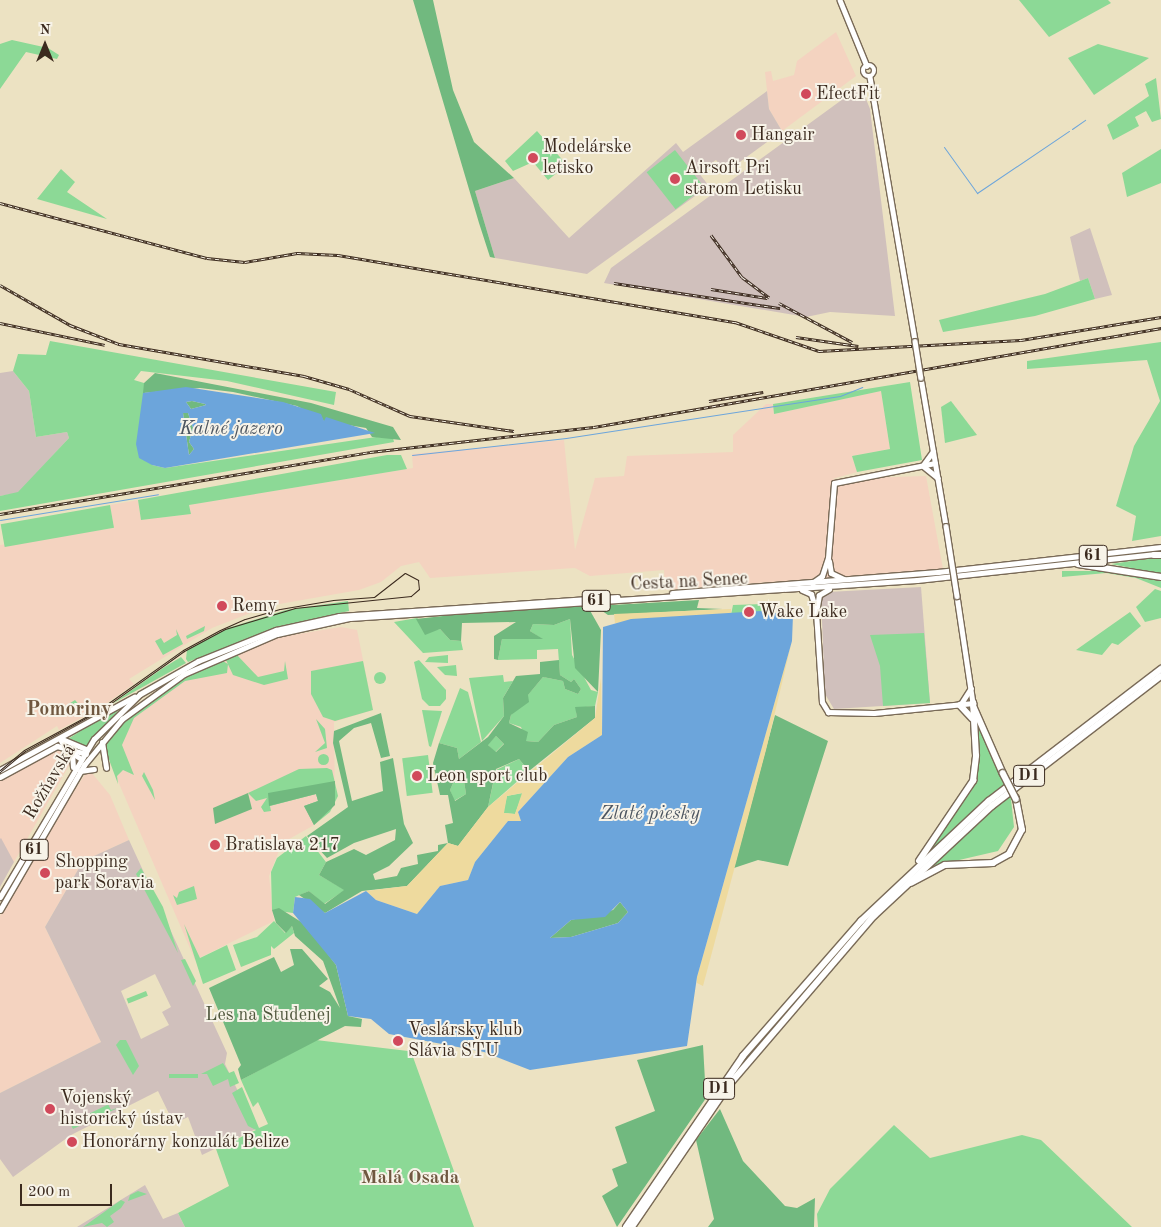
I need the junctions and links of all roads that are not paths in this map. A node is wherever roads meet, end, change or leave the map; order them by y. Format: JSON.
{"nodes":[{"id":1,"x":840,"y":0,"type":"edge"},
{"id":2,"x":867,"y":66,"type":"junction"},
{"id":3,"x":870,"y":77,"type":"junction"},
{"id":4,"x":933,"y":451,"type":"junction"},
{"id":5,"x":935,"y":463,"type":"junction"},
{"id":6,"x":923,"y":466,"type":"junction"},
{"id":7,"x":938,"y":478,"type":"junction"},
{"id":8,"x":1161,"y":547,"type":"edge"},
{"id":9,"x":1154,"y":554,"type":"joint"},
{"id":10,"x":1161,"y":554,"type":"edge"},
{"id":11,"x":828,"y":558,"type":"junction"},
{"id":12,"x":1078,"y":564,"type":"junction"},
{"id":13,"x":1161,"y":577,"type":"edge"},
{"id":14,"x":851,"y":580,"type":"junction"},
{"id":15,"x":811,"y":583,"type":"junction"},
{"id":16,"x":837,"y":587,"type":"junction"},
{"id":17,"x":799,"y":589,"type":"junction"},
{"id":18,"x":816,"y":612,"type":"junction"},
{"id":19,"x":1161,"y":669,"type":"edge"},
{"id":20,"x":1161,"y":676,"type":"edge"},
{"id":21,"x":971,"y":688,"type":"junction"},
{"id":22,"x":140,"y":694,"type":"junction"},
{"id":23,"x":972,"y":703,"type":"junction"},
{"id":24,"x":960,"y":704,"type":"junction"},
{"id":25,"x":122,"y":719,"type":"joint"},
{"id":26,"x":973,"y":720,"type":"junction"},
{"id":27,"x":69,"y":733,"type":"junction"},
{"id":28,"x":60,"y":738,"type":"junction"},
{"id":29,"x":65,"y":739,"type":"junction"},
{"id":30,"x":102,"y":741,"type":"junction"},
{"id":31,"x":64,"y":745,"type":"junction"},
{"id":32,"x":85,"y":751,"type":"junction"},
{"id":33,"x":72,"y":753,"type":"junction"},
{"id":34,"x":92,"y":754,"type":"junction"},
{"id":35,"x":80,"y":758,"type":"junction"},
{"id":36,"x":73,"y":768,"type":"junction"},
{"id":37,"x":106,"y":768,"type":"dead end"},
{"id":38,"x":94,"y":769,"type":"dead end"},
{"id":39,"x":0,"y":770,"type":"edge"},
{"id":40,"x":80,"y":771,"type":"junction"},
{"id":41,"x":0,"y":777,"type":"edge"},
{"id":42,"x":913,"y":869,"type":"junction"},
{"id":43,"x":904,"y":886,"type":"junction"},
{"id":44,"x":0,"y":896,"type":"edge"},
{"id":45,"x":0,"y":910,"type":"edge"},
{"id":46,"x":626,"y":1227,"type":"edge"},
{"id":47,"x":632,"y":1227,"type":"edge"}],
"edges":[{"from":1,"to":2,"type":"main road"},
{"from":2,"to":3,"type":"main road"},
{"from":2,"to":3,"type":"main road"},
{"from":3,"to":4,"type":"main road","bridge":true},
{"from":4,"to":5,"type":"main road"},
{"from":4,"to":6,"type":"main road"},
{"from":5,"to":6,"type":"main road"},
{"from":5,"to":7,"type":"main road"},
{"from":6,"to":7,"type":"main road"},
{"from":6,"to":11,"type":"main road"},
{"from":7,"to":21,"type":"main road","bridge":true},
{"from":8,"to":14,"type":"main road","name":"Cesta na Senec","number":"61"},
{"from":9,"to":10,"type":"highway"},
{"from":9,"to":12,"type":"main road","name":"Cesta na Senec","number":"61"},
{"from":11,"to":14,"type":"main road"},
{"from":11,"to":15,"type":"main road"},
{"from":12,"to":13,"type":"highway"},
{"from":12,"to":16,"type":"main road","name":"Cesta na Senec","number":"61"},
{"from":14,"to":15,"type":"main road","name":"Cesta na Senec","number":"61"},
{"from":15,"to":22,"type":"main road","name":"Cesta na Senec","number":"61"},
{"from":16,"to":17,"type":"main road","name":"Cesta na Senec","number":"61"},
{"from":16,"to":18,"type":"main road"},
{"from":17,"to":18,"type":"main road"},
{"from":17,"to":25,"type":"main road","name":"Cesta na Senec","number":"61"},
{"from":18,"to":24,"type":"main road"},
{"from":19,"to":42,"type":"highway","number":"D1"},
{"from":20,"to":43,"type":"highway","number":"D1"},
{"from":21,"to":23,"type":"main road"},
{"from":21,"to":24,"type":"main road"},
{"from":22,"to":27,"type":"main road"},
{"from":22,"to":32,"type":"main road","name":"Rožňavská","number":"61"},
{"from":23,"to":24,"type":"main road"},
{"from":23,"to":26,"type":"highway"},
{"from":23,"to":43,"type":"highway","bridge":true},
{"from":24,"to":26,"type":"highway"},
{"from":25,"to":30,"type":"main road","name":"Rožňavská","number":"61"},
{"from":26,"to":42,"type":"highway"},
{"from":27,"to":28,"type":"main road"},
{"from":27,"to":29,"type":"main road"},
{"from":28,"to":29,"type":"main road"},
{"from":28,"to":31,"type":"main road"},
{"from":28,"to":39,"type":"main road"},
{"from":29,"to":31,"type":"main road"},
{"from":29,"to":32,"type":"main road"},
{"from":30,"to":34,"type":"main road","name":"Rožňavská","number":"61"},
{"from":30,"to":37,"type":"main road"},
{"from":31,"to":32,"type":"main road"},
{"from":31,"to":33,"type":"main road"},
{"from":31,"to":41,"type":"main road"},
{"from":32,"to":34,"type":"main road"},
{"from":32,"to":35,"type":"main road","name":"Rožňavská","number":"61"},
{"from":33,"to":35,"type":"main road"},
{"from":33,"to":36,"type":"main road"},
{"from":34,"to":40,"type":"main road","name":"Rožňavská","number":"61"},
{"from":35,"to":36,"type":"main road","name":"Rožňavská","number":"61"},
{"from":36,"to":44,"type":"main road","name":"Rožňavská","number":"61"},
{"from":38,"to":40,"type":"main road"},
{"from":40,"to":45,"type":"main road","name":"Rožňavská","number":"61"},
{"from":42,"to":46,"type":"highway","number":"D1"},
{"from":43,"to":47,"type":"highway","number":"D1"}]}
